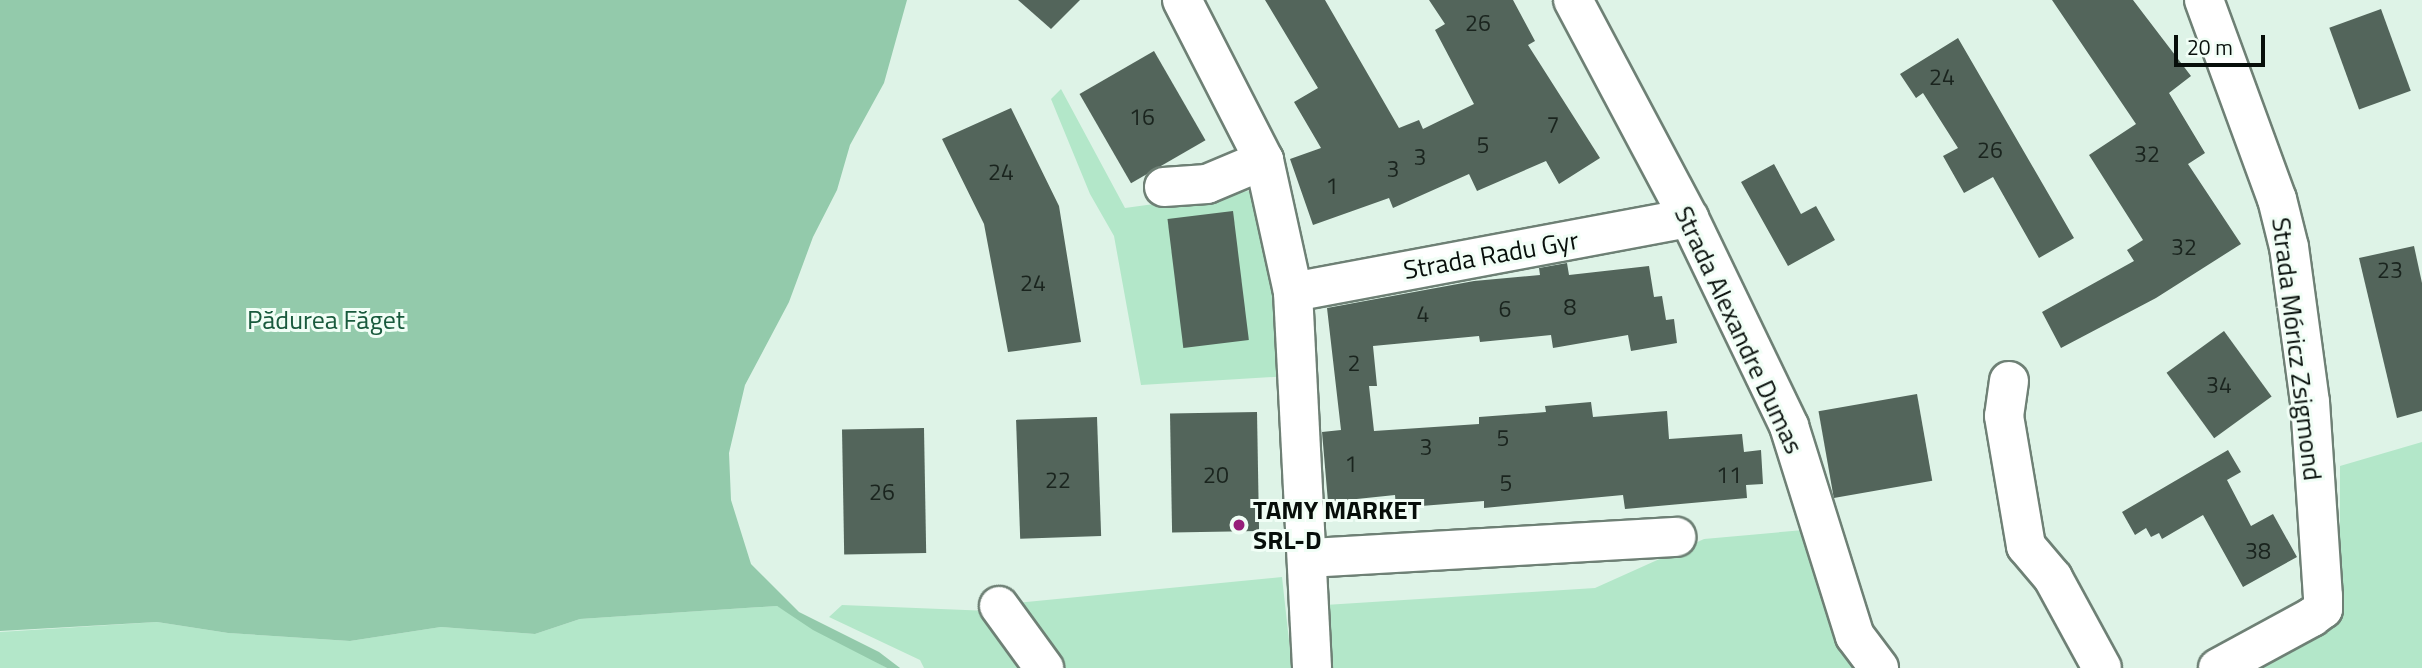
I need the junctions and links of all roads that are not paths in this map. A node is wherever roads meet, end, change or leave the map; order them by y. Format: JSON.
{"nodes":[{"id":1,"x":1182,"y":0,"type":"edge"},
{"id":2,"x":1573,"y":0,"type":"edge"},
{"id":3,"x":2204,"y":0,"type":"edge"},
{"id":4,"x":1264,"y":160,"type":"junction"},
{"id":5,"x":1164,"y":187,"type":"dead end"},
{"id":6,"x":1689,"y":218,"type":"junction"},
{"id":7,"x":1293,"y":292,"type":"junction"},
{"id":8,"x":2009,"y":381,"type":"dead end"},
{"id":9,"x":1676,"y":537,"type":"dead end"},
{"id":10,"x":1309,"y":558,"type":"junction"},
{"id":11,"x":999,"y":606,"type":"dead end"},
{"id":12,"x":1044,"y":668,"type":"edge"},
{"id":13,"x":1312,"y":668,"type":"edge"},
{"id":14,"x":1879,"y":668,"type":"edge"},
{"id":15,"x":2102,"y":668,"type":"edge"},
{"id":16,"x":2218,"y":668,"type":"edge"}],
"edges":[{"from":1,"to":4,"type":"street"},
{"from":2,"to":6,"type":"street","name":"Strada Alexandre Dumas"},
{"from":3,"to":16,"type":"street","name":"Strada Móricz Zsigmond"},
{"from":4,"to":5,"type":"street"},
{"from":4,"to":7,"type":"street"},
{"from":6,"to":7,"type":"street","name":"Strada Radu Gyr"},
{"from":6,"to":14,"type":"street","name":"Strada Alexandre Dumas"},
{"from":7,"to":10,"type":"street"},
{"from":8,"to":15,"type":"street"},
{"from":9,"to":10,"type":"street"},
{"from":10,"to":13,"type":"street"},
{"from":11,"to":12,"type":"street"}]}
